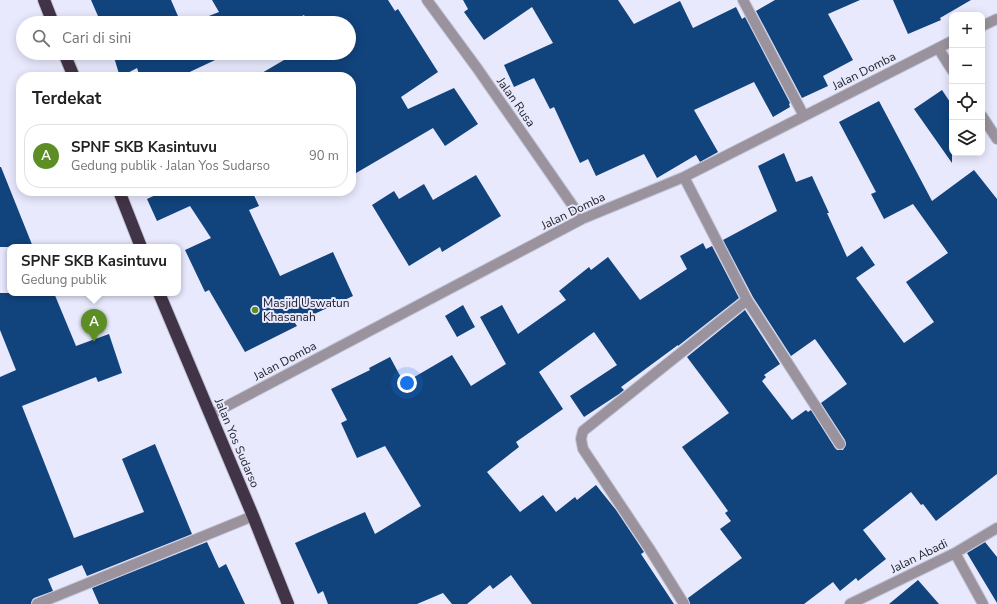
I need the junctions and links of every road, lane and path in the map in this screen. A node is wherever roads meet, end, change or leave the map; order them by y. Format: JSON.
{"nodes":[{"id":1,"x":44,"y":0,"type":"edge"},
{"id":2,"x":427,"y":0,"type":"edge"},
{"id":3,"x":743,"y":0,"type":"edge"},
{"id":4,"x":50,"y":16,"type":"edge"},
{"id":5,"x":997,"y":19,"type":"edge"},
{"id":6,"x":985,"y":25,"type":"edge"},
{"id":7,"x":949,"y":42,"type":"edge"},
{"id":8,"x":938,"y":48,"type":"junction"},
{"id":9,"x":67,"y":60,"type":"edge"},
{"id":10,"x":949,"y":65,"type":"edge"},
{"id":11,"x":72,"y":72,"type":"edge"},
{"id":12,"x":804,"y":116,"type":"junction"},
{"id":13,"x":985,"y":120,"type":"edge"},
{"id":14,"x":997,"y":139,"type":"edge"},
{"id":15,"x":684,"y":176,"type":"junction"},
{"id":16,"x":121,"y":196,"type":"edge"},
{"id":17,"x":582,"y":219,"type":"junction"},
{"id":18,"x":140,"y":244,"type":"edge"},
{"id":19,"x":160,"y":296,"type":"edge"},
{"id":20,"x":747,"y":300,"type":"junction"},
{"id":21,"x":210,"y":415,"type":"junction"},
{"id":22,"x":840,"y":444,"type":"dead end"},
{"id":23,"x":253,"y":516,"type":"junction"},
{"id":24,"x":997,"y":528,"type":"edge"},
{"id":25,"x":955,"y":552,"type":"junction"},
{"id":26,"x":37,"y":604,"type":"edge"},
{"id":27,"x":288,"y":604,"type":"edge"},
{"id":28,"x":684,"y":604,"type":"edge"},
{"id":29,"x":850,"y":604,"type":"edge"},
{"id":30,"x":983,"y":604,"type":"edge"}],
"edges":[{"from":1,"to":4,"type":"highway"},
{"from":2,"to":17,"type":"street","name":"Jalan Rusa"},
{"from":3,"to":12,"type":"street"},
{"from":5,"to":6,"type":"street"},
{"from":7,"to":8,"type":"street","name":"Jalan Domba"},
{"from":8,"to":10,"type":"street"},
{"from":8,"to":12,"type":"street","name":"Jalan Domba"},
{"from":9,"to":11,"type":"highway"},
{"from":12,"to":15,"type":"street","name":"Jalan Domba"},
{"from":13,"to":14,"type":"street"},
{"from":15,"to":17,"type":"street","name":"Jalan Domba"},
{"from":15,"to":20,"type":"street"},
{"from":16,"to":18,"type":"highway"},
{"from":17,"to":21,"type":"street","name":"Jalan Domba"},
{"from":19,"to":21,"type":"highway","name":"Jalan Yos Sudarso"},
{"from":20,"to":22,"type":"street"},
{"from":20,"to":28,"type":"street"},
{"from":21,"to":23,"type":"highway","name":"Jalan Yos Sudarso"},
{"from":23,"to":26,"type":"street"},
{"from":23,"to":27,"type":"highway","name":"Jalan Yos Sudarso"},
{"from":24,"to":25,"type":"street","name":"Jalan Abadi"},
{"from":25,"to":29,"type":"street","name":"Jalan Abadi"},
{"from":25,"to":30,"type":"street"}]}
